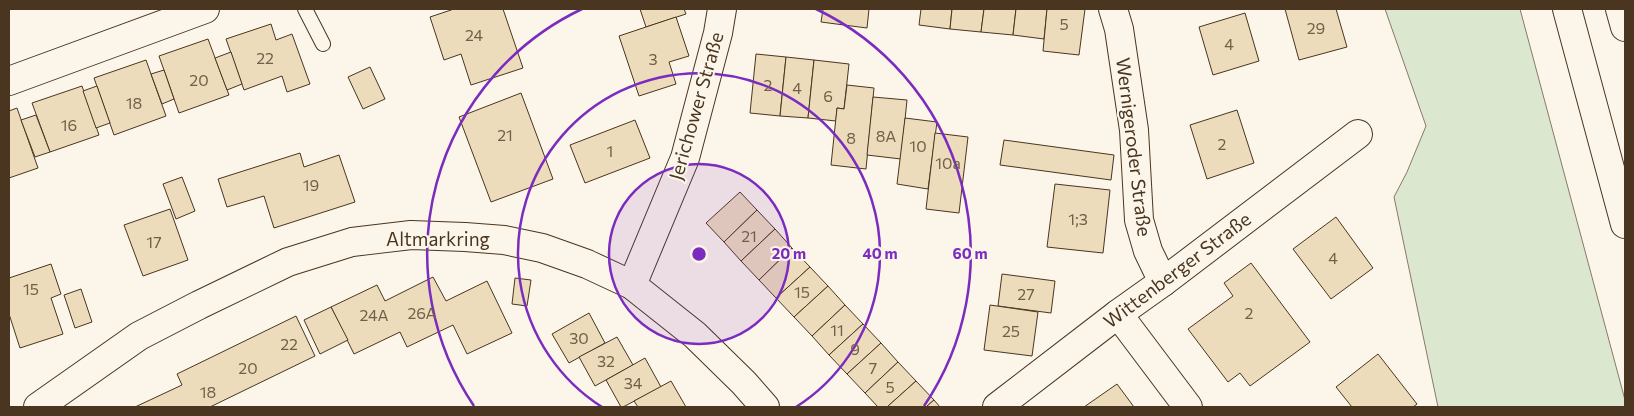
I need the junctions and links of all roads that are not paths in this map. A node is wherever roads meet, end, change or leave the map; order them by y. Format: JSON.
{"nodes":[{"id":1,"x":205,"y":9,"type":"edge"},
{"id":2,"x":305,"y":9,"type":"edge"},
{"id":3,"x":722,"y":9,"type":"edge"},
{"id":4,"x":1113,"y":9,"type":"edge"},
{"id":5,"x":1567,"y":9,"type":"edge"},
{"id":6,"x":1620,"y":9,"type":"edge"},
{"id":7,"x":1625,"y":27,"type":"edge"},
{"id":8,"x":323,"y":44,"type":"dead end"},
{"id":9,"x":9,"y":81,"type":"edge"},
{"id":10,"x":1358,"y":134,"type":"dead end"},
{"id":11,"x":1625,"y":224,"type":"edge"},
{"id":12,"x":1163,"y":282,"type":"junction"},
{"id":13,"x":632,"y":285,"type":"junction"},
{"id":14,"x":1118,"y":314,"type":"junction"},
{"id":15,"x":47,"y":405,"type":"edge"},
{"id":16,"x":765,"y":407,"type":"edge"},
{"id":17,"x":997,"y":407,"type":"edge"},
{"id":18,"x":1188,"y":407,"type":"edge"}],
"edges":[{"from":1,"to":9,"type":"main road"},
{"from":2,"to":8,"type":"lane"},
{"from":3,"to":13,"type":"main road","name":"Jerichower Straße"},
{"from":4,"to":12,"type":"main road","name":"Wernigeroder Straße"},
{"from":5,"to":11,"type":"main road"},
{"from":6,"to":7,"type":"main road"},
{"from":10,"to":12,"type":"main road","name":"Wittenberger Straße"},
{"from":12,"to":14,"type":"main road","name":"Wittenberger Straße"},
{"from":13,"to":15,"type":"main road","name":"Altmarkring"},
{"from":13,"to":16,"type":"main road","name":"Altmarkring"},
{"from":14,"to":17,"type":"main road","name":"Wittenberger Straße"},
{"from":14,"to":18,"type":"main road"}]}
